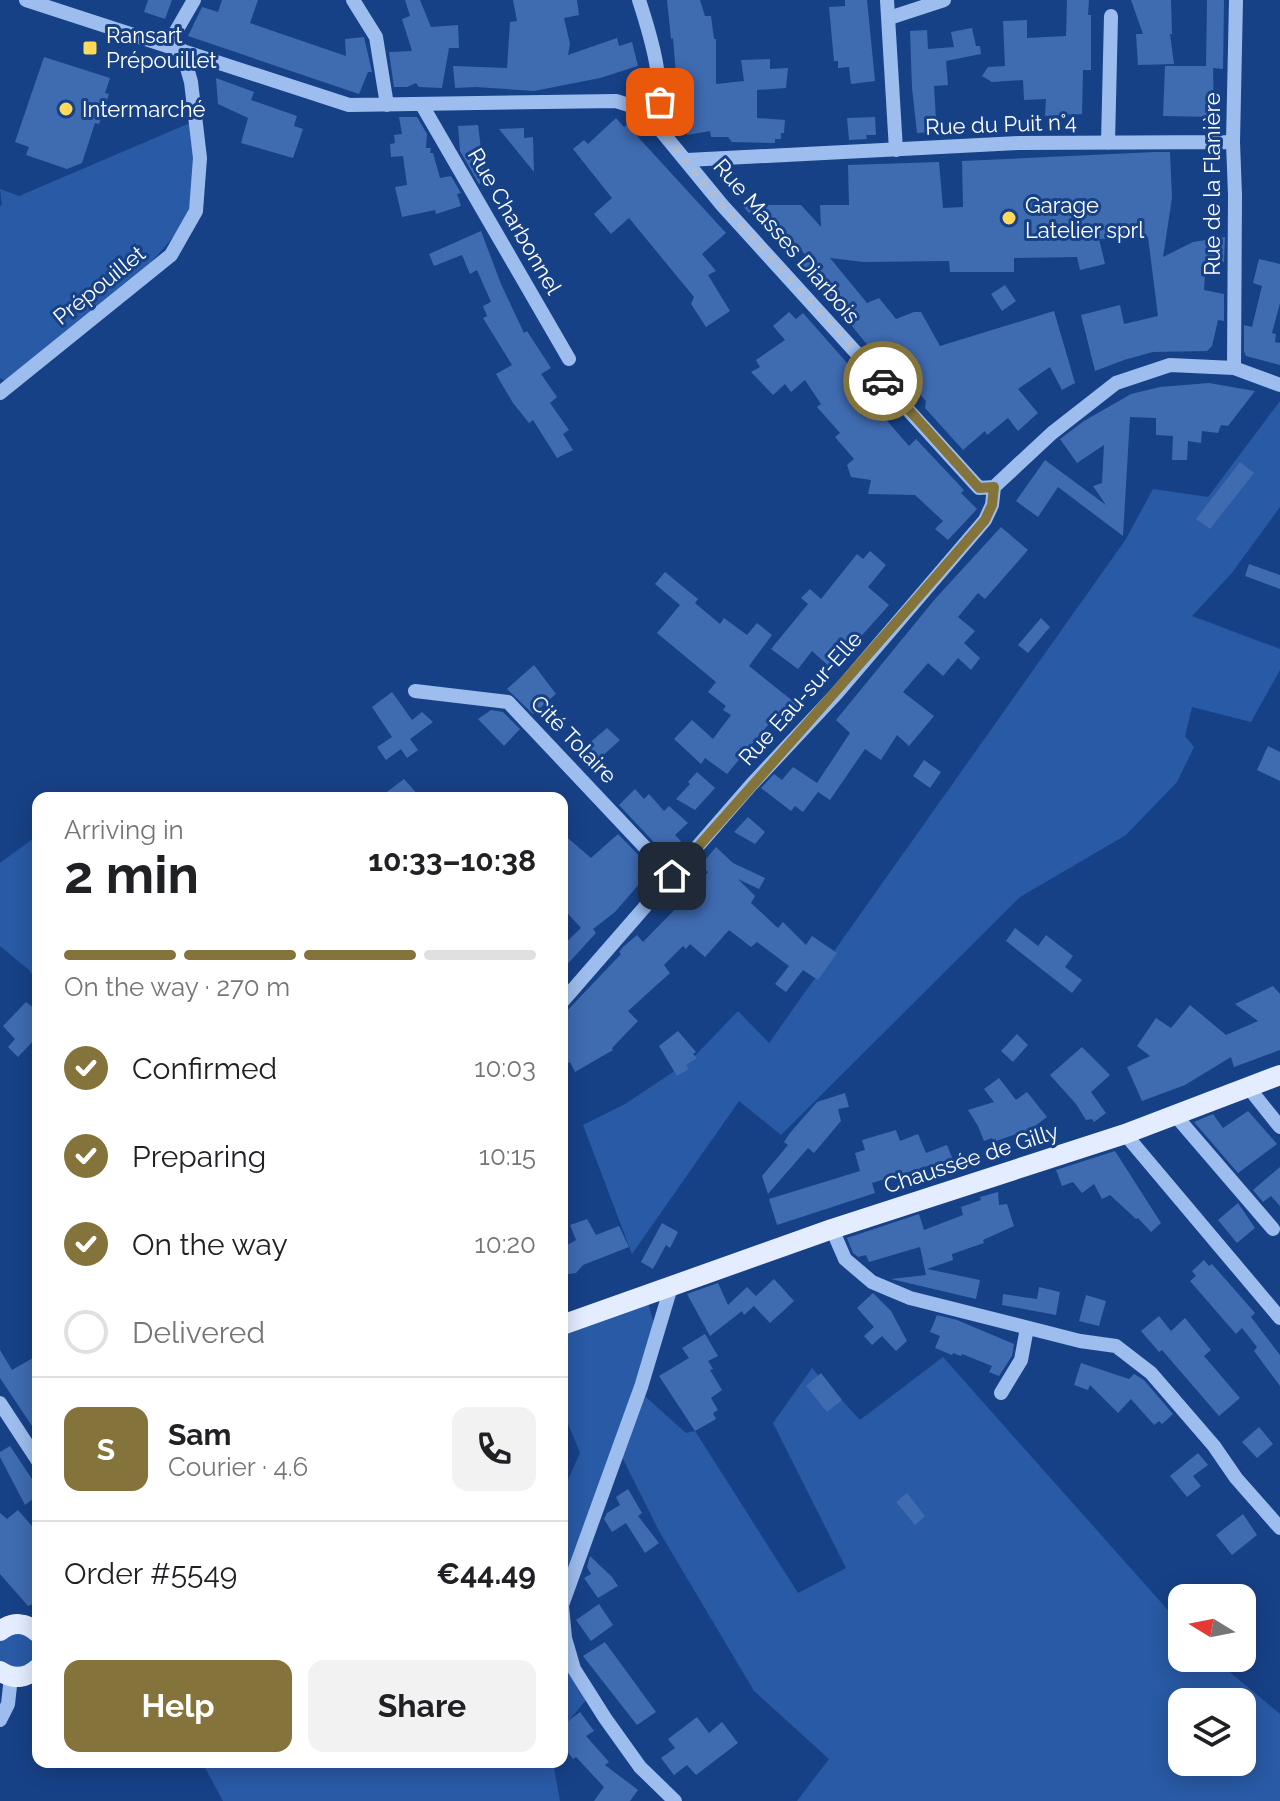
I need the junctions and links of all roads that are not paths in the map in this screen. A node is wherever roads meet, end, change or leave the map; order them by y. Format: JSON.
{"nodes":[{"id":1,"x":26,"y":0,"type":"edge"},
{"id":2,"x":194,"y":0,"type":"edge"},
{"id":3,"x":353,"y":0,"type":"edge"},
{"id":4,"x":639,"y":0,"type":"edge"},
{"id":5,"x":887,"y":0,"type":"edge"},
{"id":6,"x":944,"y":0,"type":"edge"},
{"id":7,"x":1236,"y":0,"type":"edge"},
{"id":8,"x":1111,"y":16,"type":"dead end"},
{"id":9,"x":889,"y":18,"type":"junction"},
{"id":10,"x":175,"y":48,"type":"junction"},
{"id":11,"x":387,"y":105,"type":"junction"},
{"id":12,"x":422,"y":105,"type":"junction"},
{"id":13,"x":653,"y":121,"type":"junction"},
{"id":14,"x":1233,"y":142,"type":"junction"},
{"id":15,"x":1108,"y":143,"type":"junction"},
{"id":16,"x":896,"y":150,"type":"junction"},
{"id":17,"x":687,"y":160,"type":"junction"},
{"id":18,"x":569,"y":359,"type":"dead end"},
{"id":19,"x":1234,"y":368,"type":"junction"},
{"id":20,"x":1280,"y":385,"type":"edge"},
{"id":21,"x":0,"y":393,"type":"edge"},
{"id":22,"x":994,"y":487,"type":"junction"},
{"id":23,"x":415,"y":691,"type":"dead end"},
{"id":24,"x":672,"y":876,"type":"junction"},
{"id":25,"x":568,"y":995,"type":"edge"},
{"id":26,"x":1280,"y":1075,"type":"edge"},
{"id":27,"x":1248,"y":1087,"type":"junction"},
{"id":28,"x":1175,"y":1115,"type":"junction"},
{"id":29,"x":1280,"y":1127,"type":"edge"},
{"id":30,"x":1125,"y":1134,"type":"junction"},
{"id":31,"x":832,"y":1229,"type":"junction"},
{"id":32,"x":1273,"y":1229,"type":"dead end"},
{"id":33,"x":671,"y":1287,"type":"junction"},
{"id":34,"x":1280,"y":1318,"type":"edge"},
{"id":35,"x":568,"y":1323,"type":"edge"},
{"id":36,"x":1027,"y":1328,"type":"junction"},
{"id":37,"x":1001,"y":1393,"type":"dead end"},
{"id":38,"x":0,"y":1403,"type":"edge"},
{"id":39,"x":32,"y":1452,"type":"edge"},
{"id":40,"x":1280,"y":1528,"type":"edge"},
{"id":41,"x":568,"y":1588,"type":"edge"},
{"id":42,"x":32,"y":1627,"type":"edge"},
{"id":43,"x":0,"y":1631,"type":"edge"},
{"id":44,"x":568,"y":1648,"type":"edge"},
{"id":45,"x":32,"y":1672,"type":"edge"},
{"id":46,"x":6,"y":1674,"type":"edge"},
{"id":47,"x":0,"y":1720,"type":"edge"},
{"id":48,"x":675,"y":1801,"type":"edge"}],
"edges":[{"from":1,"to":10,"type":"street"},
{"from":2,"to":10,"type":"street"},
{"from":3,"to":11,"type":"street"},
{"from":4,"to":13,"type":"street"},
{"from":5,"to":9,"type":"street","name":"Rue du Puit n°4"},
{"from":6,"to":9,"type":"street"},
{"from":7,"to":14,"type":"street","name":"Rue de la Flanière"},
{"from":8,"to":15,"type":"street","name":"Rue du Puit n°4"},
{"from":9,"to":16,"type":"street","name":"Rue du Puit n°4"},
{"from":10,"to":11,"type":"street"},
{"from":10,"to":21,"type":"street","name":"Prépouillet"},
{"from":11,"to":12,"type":"street"},
{"from":12,"to":13,"type":"street"},
{"from":12,"to":18,"type":"street","name":"Rue Charbonnel"},
{"from":13,"to":17,"type":"street","name":"Rue Masses Diarbois"},
{"from":14,"to":15,"type":"street","name":"Rue du Puit n°4"},
{"from":14,"to":19,"type":"street","name":"Rue de la Flanière"},
{"from":15,"to":16,"type":"street","name":"Rue du Puit n°4"},
{"from":16,"to":17,"type":"street","name":"Rue du Puit n°4"},
{"from":17,"to":22,"type":"street","name":"Rue Masses Diarbois"},
{"from":19,"to":20,"type":"street"},
{"from":19,"to":22,"type":"street"},
{"from":22,"to":24,"type":"street","name":"Rue Eau-sur-Elle"},
{"from":23,"to":24,"type":"street","name":"Cité Tolaire"},
{"from":24,"to":25,"type":"street","name":"Rue Eau-sur-Elle"},
{"from":26,"to":27,"type":"main road","name":"Chaussée de Gilly"},
{"from":27,"to":28,"type":"main road","name":"Chaussée de Gilly"},
{"from":27,"to":29,"type":"street"},
{"from":28,"to":30,"type":"main road","name":"Chaussée de Gilly"},
{"from":28,"to":32,"type":"street"},
{"from":30,"to":31,"type":"main road","name":"Chaussée de Gilly"},
{"from":30,"to":34,"type":"street"},
{"from":31,"to":33,"type":"main road","name":"Chaussée de Gilly"},
{"from":31,"to":36,"type":"street"},
{"from":33,"to":35,"type":"main road","name":"Chaussée de Gilly"},
{"from":33,"to":41,"type":"street"},
{"from":36,"to":37,"type":"street"},
{"from":36,"to":40,"type":"street"},
{"from":38,"to":39,"type":"street"},
{"from":42,"to":43,"type":"main road"},
{"from":44,"to":48,"type":"street"},
{"from":45,"to":46,"type":"main road"},
{"from":46,"to":47,"type":"street"}]}
